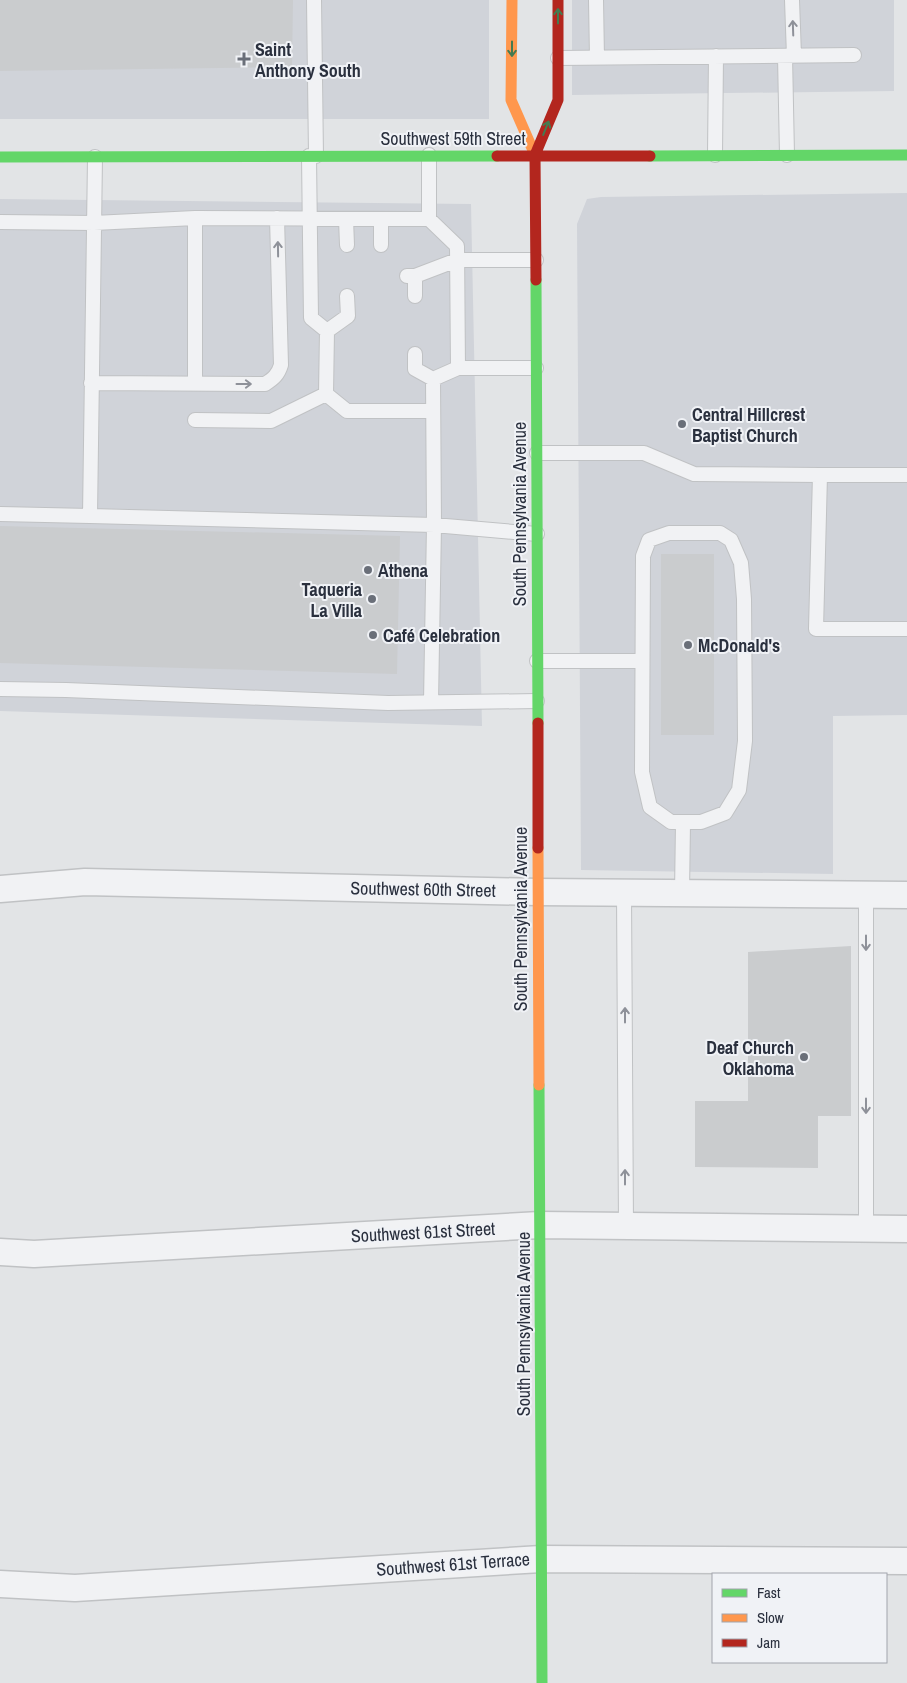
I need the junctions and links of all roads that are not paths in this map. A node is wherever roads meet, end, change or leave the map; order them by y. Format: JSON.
{"nodes":[{"id":1,"x":314,"y":0,"type":"edge"},
{"id":2,"x":512,"y":0,"type":"edge"},
{"id":3,"x":558,"y":0,"type":"edge"},
{"id":4,"x":596,"y":0,"type":"edge"},
{"id":5,"x":792,"y":0,"type":"edge"},
{"id":6,"x":854,"y":55,"type":"dead end"},
{"id":7,"x":716,"y":56,"type":"junction"},
{"id":8,"x":790,"y":56,"type":"junction"},
{"id":9,"x":558,"y":58,"type":"junction"},
{"id":10,"x":597,"y":58,"type":"junction"},
{"id":11,"x":715,"y":155,"type":"junction"},
{"id":12,"x":787,"y":155,"type":"junction"},
{"id":13,"x":907,"y":155,"type":"edge"},
{"id":14,"x":312,"y":156,"type":"junction"},
{"id":15,"x":429,"y":156,"type":"junction"},
{"id":16,"x":535,"y":156,"type":"junction"},
{"id":17,"x":0,"y":157,"type":"edge"},
{"id":18,"x":95,"y":157,"type":"junction"},
{"id":19,"x":195,"y":218,"type":"junction"},
{"id":20,"x":277,"y":218,"type":"junction"},
{"id":21,"x":310,"y":218,"type":"junction"},
{"id":22,"x":346,"y":218,"type":"junction"},
{"id":23,"x":381,"y":218,"type":"junction"},
{"id":24,"x":429,"y":219,"type":"junction"},
{"id":25,"x":0,"y":222,"type":"edge"},
{"id":26,"x":94,"y":223,"type":"junction"},
{"id":27,"x":347,"y":245,"type":"dead end"},
{"id":28,"x":381,"y":245,"type":"dead end"},
{"id":29,"x":457,"y":260,"type":"junction"},
{"id":30,"x":536,"y":260,"type":"junction"},
{"id":31,"x":347,"y":296,"type":"dead end"},
{"id":32,"x":415,"y":296,"type":"dead end"},
{"id":33,"x":327,"y":331,"type":"junction"},
{"id":34,"x":415,"y":354,"type":"dead end"},
{"id":35,"x":458,"y":368,"type":"junction"},
{"id":36,"x":536,"y":368,"type":"junction"},
{"id":37,"x":433,"y":379,"type":"junction"},
{"id":38,"x":91,"y":382,"type":"junction"},
{"id":39,"x":195,"y":384,"type":"junction"},
{"id":40,"x":326,"y":394,"type":"junction"},
{"id":41,"x":433,"y":411,"type":"junction"},
{"id":42,"x":195,"y":420,"type":"dead end"},
{"id":43,"x":537,"y":453,"type":"junction"},
{"id":44,"x":820,"y":475,"type":"junction"},
{"id":45,"x":907,"y":475,"type":"edge"},
{"id":46,"x":0,"y":514,"type":"edge"},
{"id":47,"x":90,"y":516,"type":"junction"},
{"id":48,"x":434,"y":525,"type":"junction"},
{"id":49,"x":537,"y":534,"type":"junction"},
{"id":50,"x":907,"y":630,"type":"edge"},
{"id":51,"x":537,"y":660,"type":"junction"},
{"id":52,"x":642,"y":660,"type":"junction"},
{"id":53,"x":0,"y":689,"type":"edge"},
{"id":54,"x":537,"y":701,"type":"junction"},
{"id":55,"x":431,"y":702,"type":"junction"},
{"id":56,"x":683,"y":823,"type":"junction"},
{"id":57,"x":0,"y":889,"type":"edge"},
{"id":58,"x":537,"y":892,"type":"junction"},
{"id":59,"x":624,"y":893,"type":"junction"},
{"id":60,"x":682,"y":893,"type":"junction"},
{"id":61,"x":866,"y":894,"type":"junction"},
{"id":62,"x":907,"y":895,"type":"edge"},
{"id":63,"x":540,"y":1225,"type":"junction"},
{"id":64,"x":626,"y":1226,"type":"junction"},
{"id":65,"x":866,"y":1228,"type":"junction"},
{"id":66,"x":907,"y":1229,"type":"edge"},
{"id":67,"x":0,"y":1252,"type":"edge"},
{"id":68,"x":541,"y":1559,"type":"junction"},
{"id":69,"x":907,"y":1561,"type":"edge"},
{"id":70,"x":0,"y":1584,"type":"edge"},
{"id":71,"x":542,"y":1683,"type":"edge"}],
"edges":[{"from":1,"to":14,"type":"lane"},
{"from":2,"to":16,"type":"main road","name":"South Pennsylvania Avenue","one_way":true},
{"from":9,"to":3,"type":"main road","name":"South Pennsylvania Avenue","one_way":true},
{"from":4,"to":10,"type":"lane"},
{"from":8,"to":5,"type":"lane","one_way":true},
{"from":6,"to":8,"type":"lane"},
{"from":7,"to":8,"type":"lane"},
{"from":7,"to":10,"type":"lane"},
{"from":7,"to":11,"type":"lane"},
{"from":8,"to":12,"type":"lane"},
{"from":9,"to":10,"type":"lane"},
{"from":16,"to":9,"type":"main road","name":"South Pennsylvania Avenue","one_way":true},
{"from":11,"to":12,"type":"main road","name":"Southwest 59th Street"},
{"from":11,"to":16,"type":"main road","name":"Southwest 59th Street"},
{"from":12,"to":13,"type":"main road","name":"Southwest 59th Street"},
{"from":14,"to":15,"type":"main road","name":"Southwest 59th Street"},
{"from":14,"to":18,"type":"main road","name":"Southwest 59th Street"},
{"from":14,"to":21,"type":"lane"},
{"from":15,"to":16,"type":"main road","name":"Southwest 59th Street"},
{"from":15,"to":24,"type":"lane"},
{"from":16,"to":30,"type":"main road","name":"South Pennsylvania Avenue"},
{"from":17,"to":18,"type":"main road","name":"Southwest 59th Street"},
{"from":18,"to":26,"type":"lane"},
{"from":19,"to":20,"type":"lane"},
{"from":19,"to":26,"type":"lane"},
{"from":19,"to":39,"type":"lane"},
{"from":20,"to":21,"type":"lane"},
{"from":39,"to":20,"type":"lane","one_way":true},
{"from":21,"to":22,"type":"lane"},
{"from":21,"to":33,"type":"lane"},
{"from":22,"to":23,"type":"lane"},
{"from":22,"to":27,"type":"lane"},
{"from":23,"to":24,"type":"lane"},
{"from":23,"to":28,"type":"lane"},
{"from":24,"to":29,"type":"lane"},
{"from":25,"to":26,"type":"lane"},
{"from":26,"to":38,"type":"lane"},
{"from":29,"to":30,"type":"lane"},
{"from":29,"to":32,"type":"lane"},
{"from":29,"to":35,"type":"lane"},
{"from":30,"to":36,"type":"main road","name":"South Pennsylvania Avenue"},
{"from":31,"to":33,"type":"lane"},
{"from":33,"to":40,"type":"lane"},
{"from":34,"to":37,"type":"lane"},
{"from":35,"to":36,"type":"lane"},
{"from":35,"to":37,"type":"lane"},
{"from":36,"to":43,"type":"main road","name":"South Pennsylvania Avenue"},
{"from":37,"to":41,"type":"lane"},
{"from":38,"to":39,"type":"lane"},
{"from":38,"to":47,"type":"lane"},
{"from":40,"to":41,"type":"lane"},
{"from":40,"to":42,"type":"lane"},
{"from":41,"to":48,"type":"lane"},
{"from":43,"to":44,"type":"lane"},
{"from":43,"to":49,"type":"main road","name":"South Pennsylvania Avenue"},
{"from":44,"to":45,"type":"lane"},
{"from":44,"to":50,"type":"lane"},
{"from":46,"to":47,"type":"lane"},
{"from":47,"to":48,"type":"lane"},
{"from":48,"to":49,"type":"lane"},
{"from":48,"to":55,"type":"lane"},
{"from":49,"to":51,"type":"main road","name":"South Pennsylvania Avenue"},
{"from":51,"to":52,"type":"lane"},
{"from":51,"to":54,"type":"main road","name":"South Pennsylvania Avenue"},
{"from":52,"to":56,"type":"lane"},
{"from":52,"to":56,"type":"lane"},
{"from":53,"to":55,"type":"lane"},
{"from":54,"to":55,"type":"lane"},
{"from":54,"to":58,"type":"main road","name":"South Pennsylvania Avenue"},
{"from":56,"to":60,"type":"lane"},
{"from":57,"to":58,"type":"street","name":"Southwest 60th Street"},
{"from":58,"to":59,"type":"street","name":"Southwest 60th Street"},
{"from":58,"to":63,"type":"main road","name":"South Pennsylvania Avenue"},
{"from":59,"to":60,"type":"street","name":"Southwest 60th Street"},
{"from":64,"to":59,"type":"lane","one_way":true},
{"from":60,"to":61,"type":"street","name":"Southwest 60th Street"},
{"from":61,"to":62,"type":"street","name":"Southwest 60th Street"},
{"from":61,"to":65,"type":"lane","one_way":true},
{"from":63,"to":64,"type":"street","name":"Southwest 61st Street"},
{"from":63,"to":67,"type":"street","name":"Southwest 61st Street"},
{"from":63,"to":68,"type":"main road","name":"South Pennsylvania Avenue"},
{"from":64,"to":65,"type":"street","name":"Southwest 61st Street"},
{"from":65,"to":66,"type":"street","name":"Southwest 61st Street"},
{"from":68,"to":69,"type":"street","name":"Southwest 61st Terrace"},
{"from":68,"to":70,"type":"street","name":"Southwest 61st Terrace"},
{"from":68,"to":71,"type":"main road","name":"South Pennsylvania Avenue"}]}
